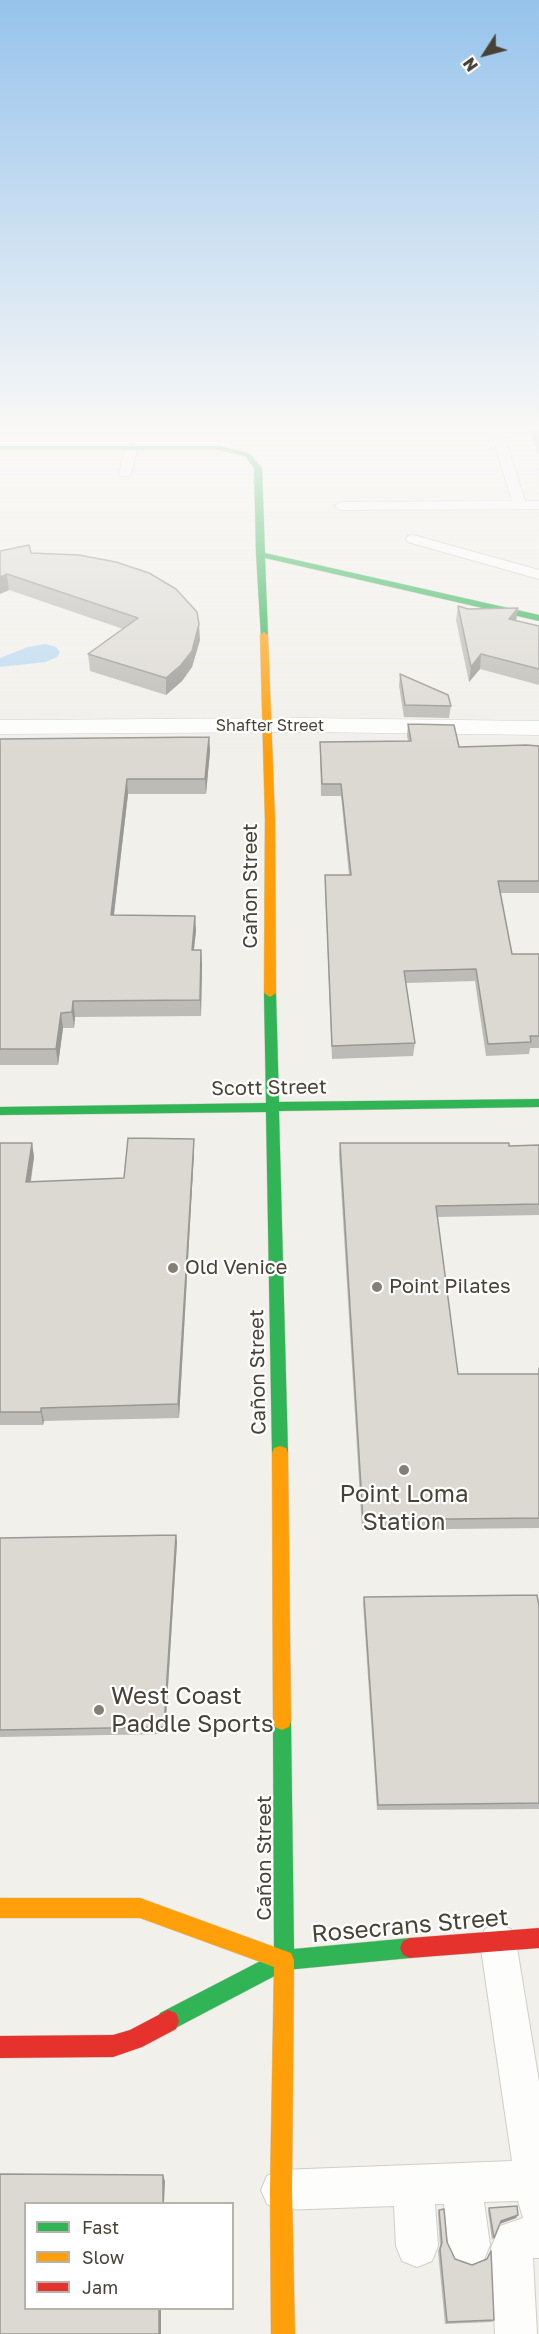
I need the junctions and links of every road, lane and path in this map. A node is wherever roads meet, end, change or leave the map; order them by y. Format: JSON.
{"nodes":[{"id":1,"x":260,"y":534,"type":"edge"},
{"id":2,"x":412,"y":539,"type":"dead end"},
{"id":3,"x":260,"y":554,"type":"junction"},
{"id":4,"x":539,"y":574,"type":"edge"},
{"id":5,"x":539,"y":618,"type":"edge"},
{"id":6,"x":268,"y":726,"type":"junction"},
{"id":7,"x":0,"y":727,"type":"edge"},
{"id":8,"x":539,"y":728,"type":"edge"},
{"id":9,"x":539,"y":1103,"type":"edge"},
{"id":10,"x":272,"y":1109,"type":"junction"},
{"id":11,"x":0,"y":1111,"type":"edge"},
{"id":12,"x":0,"y":1908,"type":"edge"},
{"id":13,"x":539,"y":1938,"type":"edge"},
{"id":14,"x":498,"y":1942,"type":"junction"},
{"id":15,"x":284,"y":1960,"type":"junction"},
{"id":16,"x":0,"y":2047,"type":"edge"},
{"id":17,"x":413,"y":2184,"type":"junction"},
{"id":18,"x":462,"y":2184,"type":"junction"},
{"id":19,"x":281,"y":2190,"type":"junction"},
{"id":20,"x":537,"y":2193,"type":"edge"},
{"id":21,"x":539,"y":2237,"type":"edge"},
{"id":22,"x":469,"y":2245,"type":"dead end"},
{"id":23,"x":417,"y":2246,"type":"dead end"},
{"id":24,"x":283,"y":2334,"type":"edge"},
{"id":25,"x":516,"y":2334,"type":"edge"}],
"edges":[{"from":1,"to":3,"type":"street","name":"Cañon Street"},
{"from":2,"to":4,"type":"lane"},
{"from":3,"to":5,"type":"street"},
{"from":3,"to":6,"type":"street","name":"Cañon Street"},
{"from":6,"to":7,"type":"street","name":"Shafter Street"},
{"from":6,"to":8,"type":"street","name":"Shafter Street"},
{"from":6,"to":10,"type":"street","name":"Cañon Street"},
{"from":9,"to":10,"type":"street","name":"Scott Street"},
{"from":10,"to":11,"type":"street","name":"Scott Street"},
{"from":10,"to":15,"type":"street","name":"Cañon Street"},
{"from":12,"to":15,"type":"street","name":"Rosecrans Street"},
{"from":13,"to":14,"type":"street","name":"Rosecrans Street"},
{"from":14,"to":15,"type":"street","name":"Rosecrans Street"},
{"from":14,"to":20,"type":"lane"},
{"from":15,"to":16,"type":"street","name":"Rosecrans Street"},
{"from":15,"to":19,"type":"street","name":"Cañon Street"},
{"from":17,"to":18,"type":"lane"},
{"from":17,"to":19,"type":"lane"},
{"from":17,"to":23,"type":"lane"},
{"from":18,"to":20,"type":"lane"},
{"from":18,"to":22,"type":"lane"},
{"from":19,"to":24,"type":"street","name":"Cañon Street"},
{"from":21,"to":25,"type":"lane"}]}
